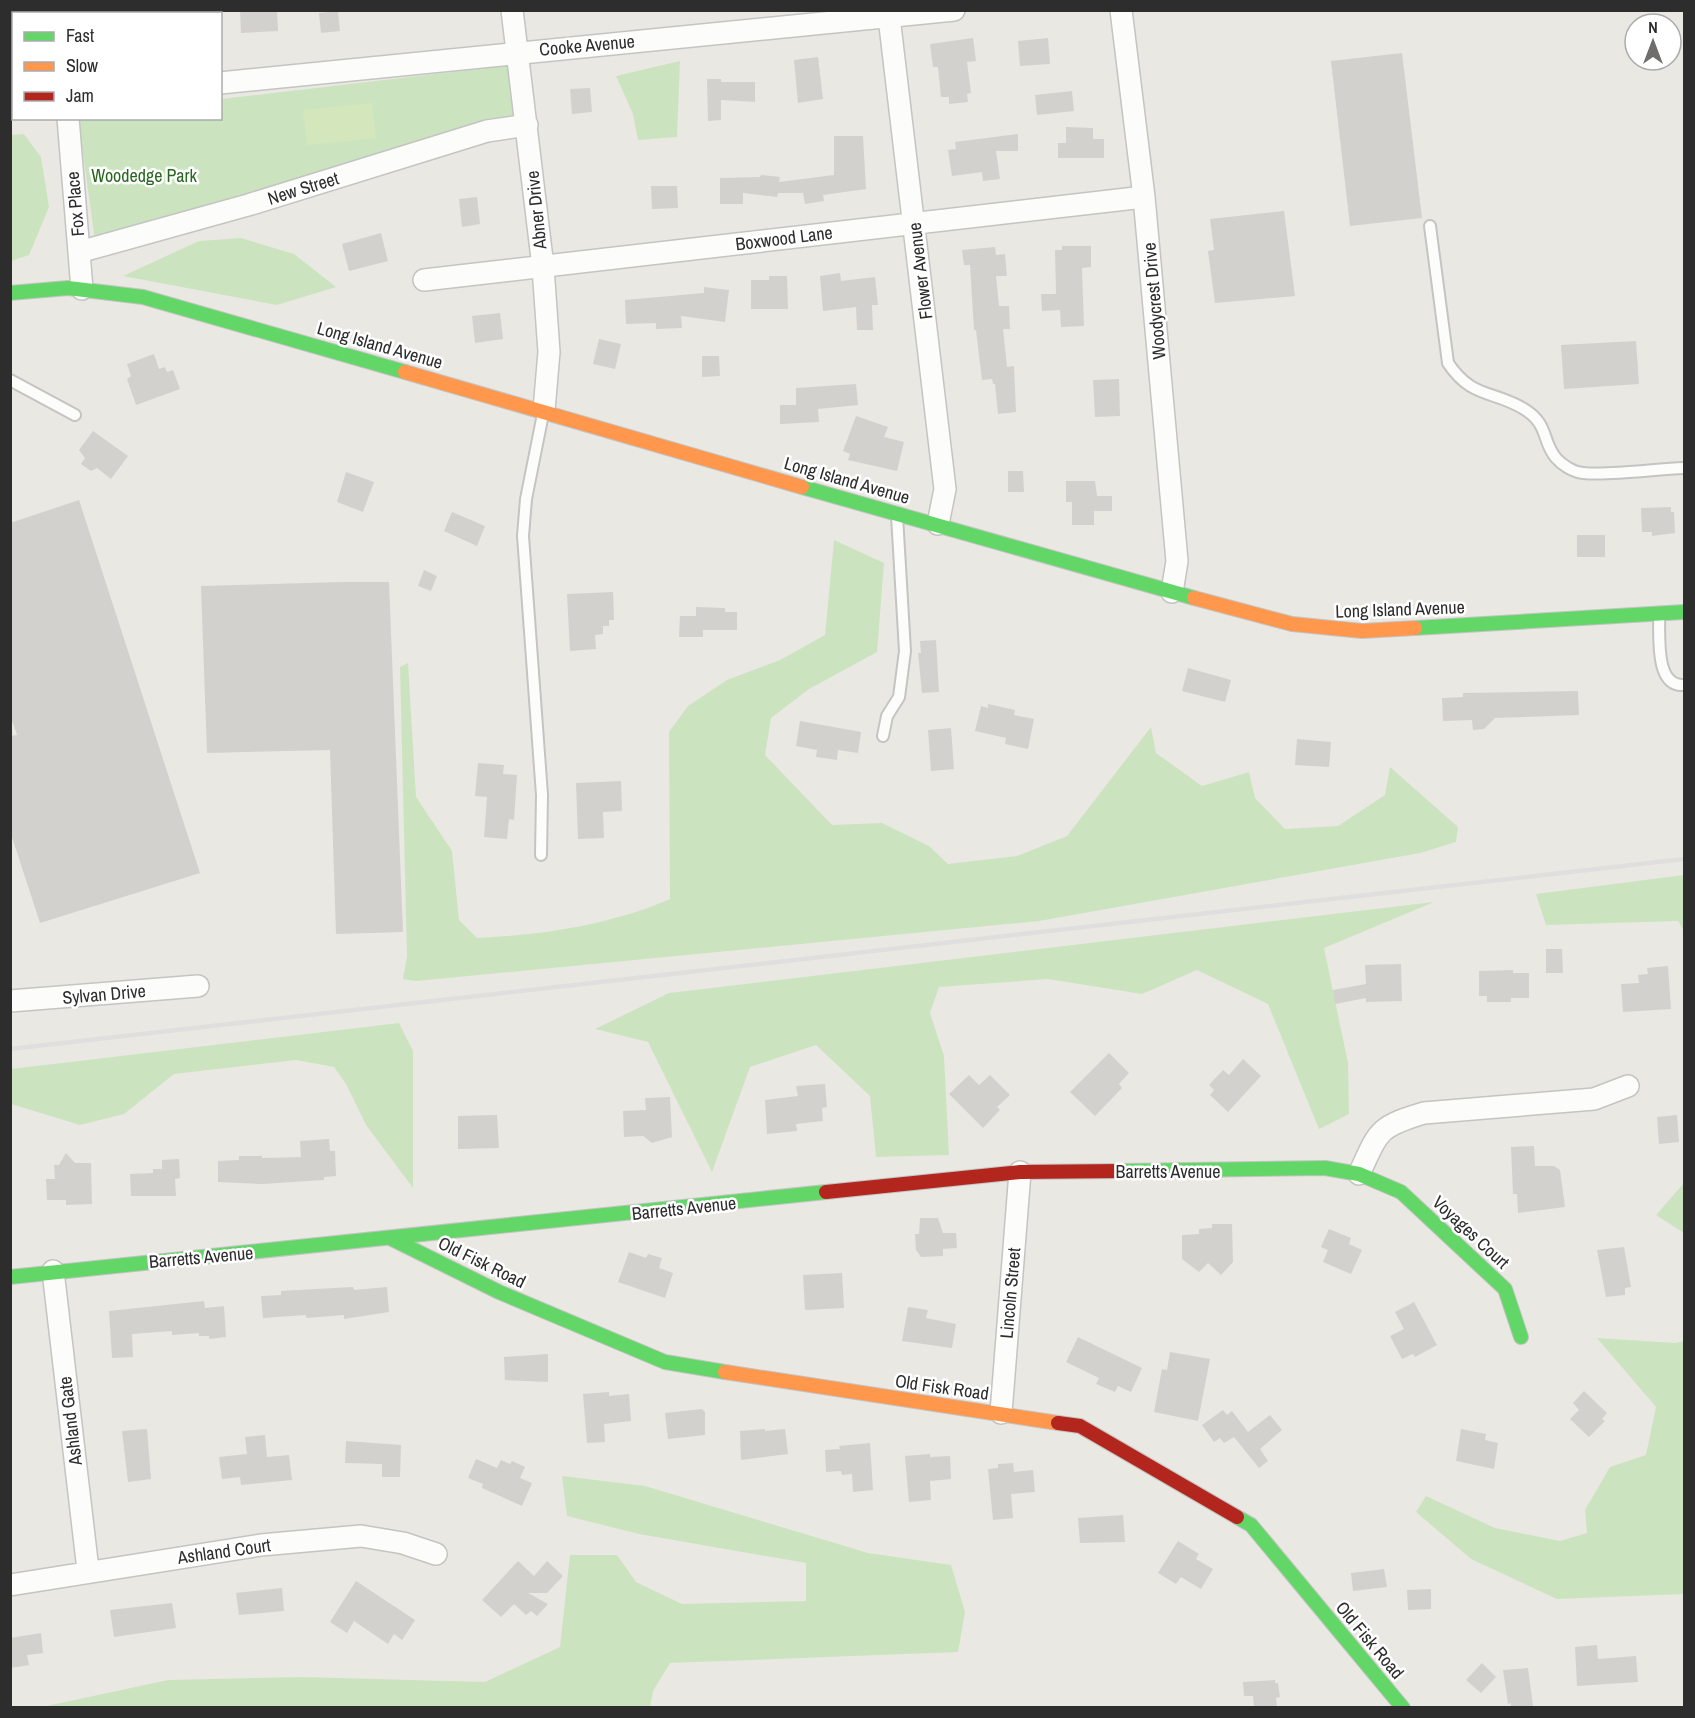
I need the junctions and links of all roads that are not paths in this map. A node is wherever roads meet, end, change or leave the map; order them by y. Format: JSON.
{"nodes":[{"id":1,"x":512,"y":10,"type":"edge"},
{"id":2,"x":954,"y":10,"type":"edge"},
{"id":3,"x":1121,"y":10,"type":"edge"},
{"id":4,"x":890,"y":17,"type":"junction"},
{"id":5,"x":516,"y":52,"type":"junction"},
{"id":6,"x":222,"y":83,"type":"edge"},
{"id":7,"x":68,"y":120,"type":"edge"},
{"id":8,"x":527,"y":125,"type":"junction"},
{"id":9,"x":1144,"y":197,"type":"junction"},
{"id":10,"x":914,"y":222,"type":"junction"},
{"id":11,"x":1430,"y":226,"type":"dead end"},
{"id":12,"x":79,"y":252,"type":"junction"},
{"id":13,"x":543,"y":267,"type":"junction"},
{"id":14,"x":424,"y":280,"type":"dead end"},
{"id":15,"x":82,"y":289,"type":"junction"},
{"id":16,"x":10,"y":293,"type":"edge"},
{"id":17,"x":10,"y":380,"type":"edge"},
{"id":18,"x":544,"y":410,"type":"junction"},
{"id":19,"x":75,"y":415,"type":"dead end"},
{"id":20,"x":1684,"y":468,"type":"edge"},
{"id":21,"x":896,"y":512,"type":"junction"},
{"id":22,"x":938,"y":524,"type":"junction"},
{"id":23,"x":1172,"y":592,"type":"junction"},
{"id":24,"x":1684,"y":612,"type":"edge"},
{"id":25,"x":1659,"y":614,"type":"junction"},
{"id":26,"x":1684,"y":685,"type":"edge"},
{"id":27,"x":883,"y":736,"type":"dead end"},
{"id":28,"x":541,"y":855,"type":"dead end"},
{"id":29,"x":198,"y":986,"type":"dead end"},
{"id":30,"x":10,"y":1001,"type":"edge"},
{"id":31,"x":1628,"y":1086,"type":"dead end"},
{"id":32,"x":1020,"y":1172,"type":"junction"},
{"id":33,"x":1359,"y":1174,"type":"junction"},
{"id":34,"x":1401,"y":1192,"type":"joint"},
{"id":35,"x":392,"y":1239,"type":"junction"},
{"id":36,"x":53,"y":1271,"type":"junction"},
{"id":37,"x":10,"y":1276,"type":"edge"},
{"id":38,"x":1521,"y":1337,"type":"dead end"},
{"id":39,"x":1001,"y":1413,"type":"junction"},
{"id":40,"x":436,"y":1554,"type":"dead end"},
{"id":41,"x":88,"y":1570,"type":"junction"},
{"id":42,"x":10,"y":1585,"type":"edge"},
{"id":43,"x":1403,"y":1707,"type":"edge"}],
"edges":[{"from":1,"to":5,"type":"street","name":"Abner Drive"},
{"from":2,"to":4,"type":"street","name":"Cooke Avenue"},
{"from":3,"to":9,"type":"street","name":"Woodycrest Drive"},
{"from":4,"to":5,"type":"street","name":"Cooke Avenue"},
{"from":4,"to":10,"type":"street","name":"Flower Avenue"},
{"from":5,"to":6,"type":"street","name":"Cooke Avenue"},
{"from":5,"to":8,"type":"street","name":"Abner Drive"},
{"from":7,"to":12,"type":"street","name":"Fox Place"},
{"from":8,"to":12,"type":"street","name":"New Street"},
{"from":8,"to":13,"type":"street","name":"Abner Drive"},
{"from":9,"to":10,"type":"street","name":"Boxwood Lane"},
{"from":9,"to":23,"type":"street","name":"Woodycrest Drive"},
{"from":10,"to":13,"type":"street","name":"Boxwood Lane"},
{"from":10,"to":22,"type":"street","name":"Flower Avenue"},
{"from":11,"to":20,"type":"lane"},
{"from":12,"to":15,"type":"street","name":"Fox Place"},
{"from":13,"to":14,"type":"street","name":"Boxwood Lane"},
{"from":13,"to":18,"type":"street","name":"Abner Drive"},
{"from":15,"to":16,"type":"street","name":"Long Island Avenue"},
{"from":15,"to":18,"type":"street","name":"Long Island Avenue"},
{"from":17,"to":19,"type":"lane"},
{"from":18,"to":21,"type":"street","name":"Long Island Avenue"},
{"from":18,"to":28,"type":"lane"},
{"from":21,"to":22,"type":"street","name":"Long Island Avenue"},
{"from":21,"to":27,"type":"lane"},
{"from":22,"to":23,"type":"street","name":"Long Island Avenue"},
{"from":23,"to":25,"type":"street","name":"Long Island Avenue"},
{"from":24,"to":25,"type":"street","name":"Long Island Avenue"},
{"from":25,"to":26,"type":"lane"},
{"from":29,"to":30,"type":"street","name":"Sylvan Drive"},
{"from":31,"to":33,"type":"street"},
{"from":32,"to":33,"type":"street","name":"Barretts Avenue"},
{"from":32,"to":35,"type":"street","name":"Barretts Avenue"},
{"from":32,"to":39,"type":"street","name":"Lincoln Street"},
{"from":33,"to":34,"type":"street","name":"Barretts Avenue"},
{"from":34,"to":38,"type":"street","name":"Voyages Court"},
{"from":35,"to":36,"type":"street","name":"Barretts Avenue"},
{"from":35,"to":39,"type":"street","name":"Old Fisk Road"},
{"from":36,"to":37,"type":"street","name":"Barretts Avenue"},
{"from":36,"to":41,"type":"street","name":"Ashland Gate"},
{"from":39,"to":43,"type":"street","name":"Old Fisk Road"},
{"from":40,"to":41,"type":"street","name":"Ashland Court"},
{"from":41,"to":42,"type":"street","name":"Ashland Court"}]}
